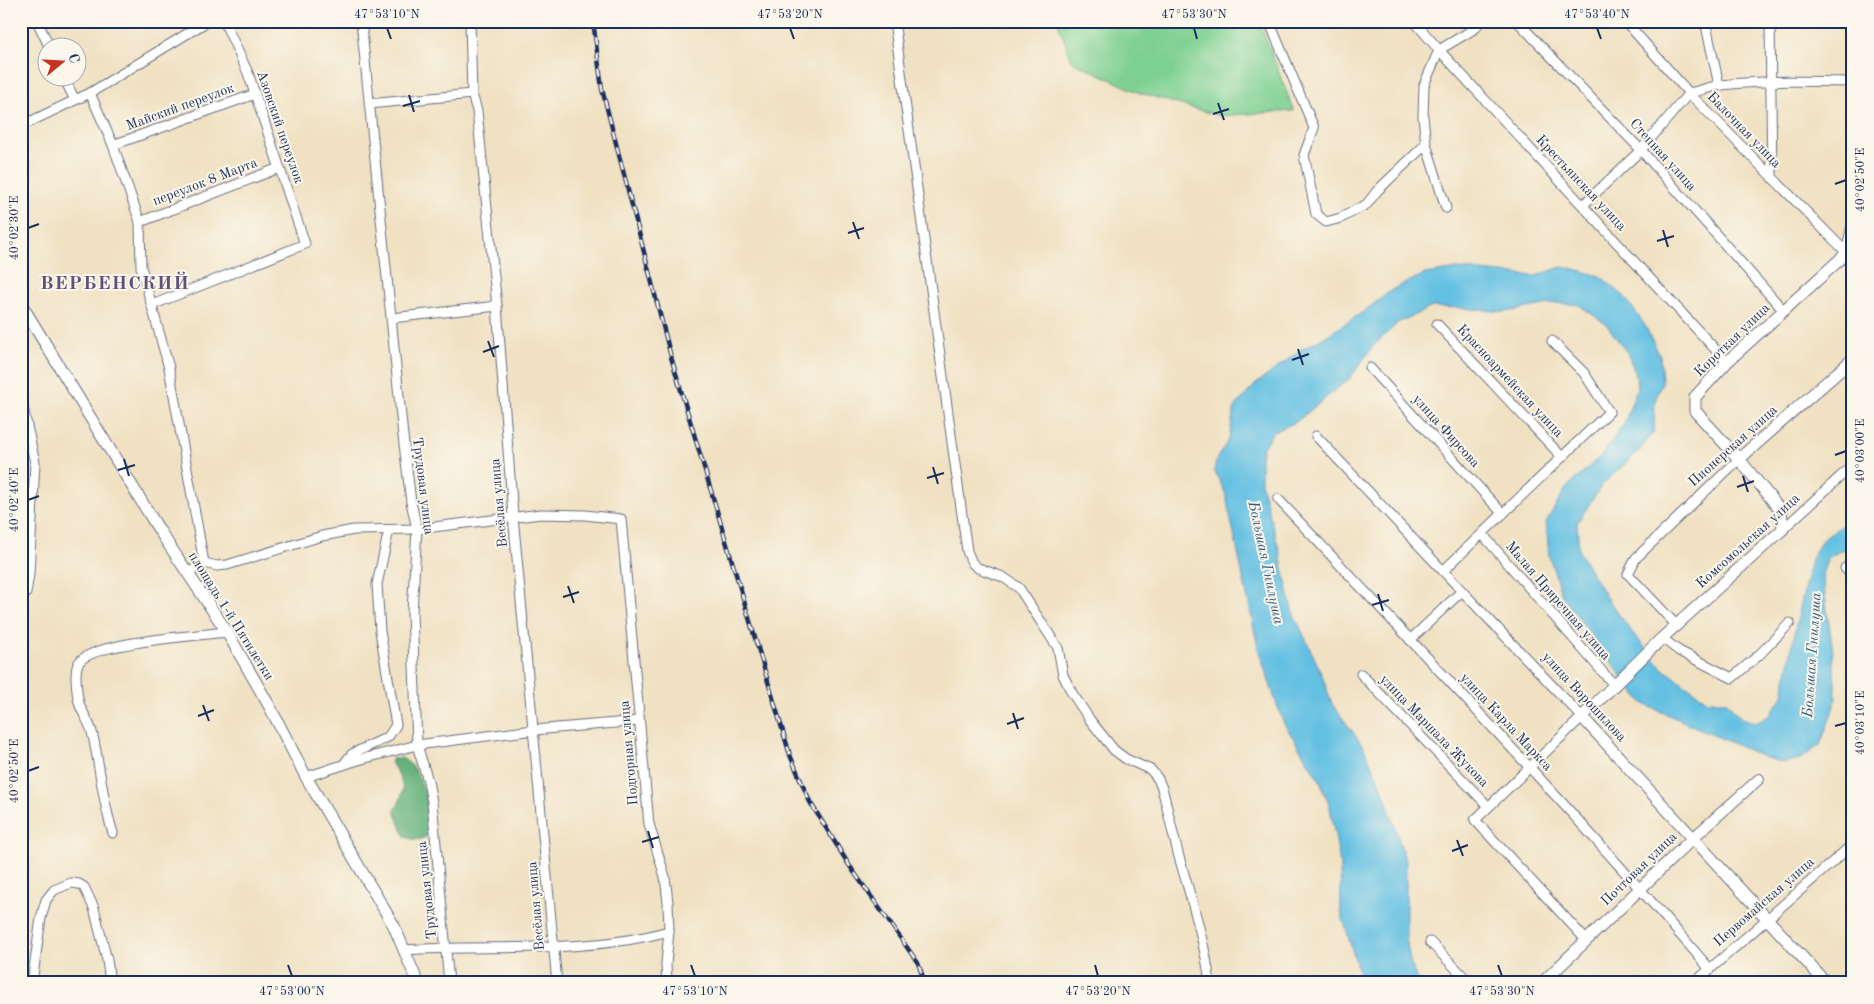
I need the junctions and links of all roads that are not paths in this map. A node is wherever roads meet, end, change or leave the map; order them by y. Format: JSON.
{"nodes":[{"id":1,"x":37,"y":21,"type":"edge"},
{"id":2,"x":208,"y":21,"type":"edge"},
{"id":3,"x":224,"y":21,"type":"edge"},
{"id":4,"x":361,"y":21,"type":"edge"},
{"id":5,"x":470,"y":21,"type":"edge"},
{"id":6,"x":894,"y":21,"type":"edge"},
{"id":7,"x":1270,"y":21,"type":"edge"},
{"id":8,"x":1414,"y":21,"type":"edge"},
{"id":9,"x":1481,"y":21,"type":"edge"},
{"id":10,"x":1517,"y":21,"type":"edge"},
{"id":11,"x":1626,"y":21,"type":"edge"},
{"id":12,"x":1704,"y":21,"type":"edge"},
{"id":13,"x":1770,"y":21,"type":"edge"},
{"id":14,"x":1852,"y":21,"type":"edge"},
{"id":15,"x":45,"y":38,"type":"edge"},
{"id":16,"x":1439,"y":50,"type":"junction"},
{"id":17,"x":1853,"y":51,"type":"edge"},
{"id":18,"x":1770,"y":80,"type":"junction"},
{"id":19,"x":1853,"y":82,"type":"edge"},
{"id":20,"x":1719,"y":85,"type":"junction"},
{"id":21,"x":69,"y":88,"type":"edge"},
{"id":22,"x":90,"y":93,"type":"junction"},
{"id":23,"x":1689,"y":93,"type":"junction"},
{"id":24,"x":256,"y":94,"type":"junction"},
{"id":25,"x":472,"y":94,"type":"junction"},
{"id":26,"x":75,"y":100,"type":"junction"},
{"id":27,"x":369,"y":104,"type":"junction"},
{"id":28,"x":21,"y":126,"type":"edge"},
{"id":29,"x":1426,"y":144,"type":"junction"},
{"id":30,"x":113,"y":145,"type":"junction"},
{"id":31,"x":1641,"y":150,"type":"junction"},
{"id":32,"x":279,"y":168,"type":"junction"},
{"id":33,"x":1772,"y":178,"type":"junction"},
{"id":34,"x":1583,"y":205,"type":"junction"},
{"id":35,"x":1446,"y":208,"type":"dead end"},
{"id":36,"x":140,"y":222,"type":"junction"},
{"id":37,"x":1853,"y":226,"type":"edge"},
{"id":38,"x":1850,"y":258,"type":"edge"},
{"id":39,"x":21,"y":304,"type":"edge"},
{"id":40,"x":152,"y":305,"type":"junction"},
{"id":41,"x":497,"y":306,"type":"junction"},
{"id":42,"x":1784,"y":311,"type":"junction"},
{"id":43,"x":392,"y":318,"type":"junction"},
{"id":44,"x":1437,"y":324,"type":"dead end"},
{"id":45,"x":1552,"y":341,"type":"dead end"},
{"id":46,"x":1853,"y":359,"type":"edge"},
{"id":47,"x":1727,"y":362,"type":"junction"},
{"id":48,"x":1370,"y":368,"type":"dead end"},
{"id":49,"x":21,"y":398,"type":"edge"},
{"id":50,"x":1316,"y":436,"type":"dead end"},
{"id":51,"x":1562,"y":457,"type":"junction"},
{"id":52,"x":1739,"y":460,"type":"junction"},
{"id":53,"x":1853,"y":465,"type":"edge"},
{"id":54,"x":1278,"y":499,"type":"dead end"},
{"id":55,"x":1503,"y":514,"type":"junction"},
{"id":56,"x":513,"y":516,"type":"junction"},
{"id":57,"x":417,"y":529,"type":"junction"},
{"id":58,"x":1783,"y":529,"type":"junction"},
{"id":59,"x":389,"y":530,"type":"junction"},
{"id":60,"x":1482,"y":534,"type":"junction"},
{"id":61,"x":204,"y":564,"type":"junction"},
{"id":62,"x":1845,"y":568,"type":"dead end"},
{"id":63,"x":1443,"y":571,"type":"junction"},
{"id":64,"x":188,"y":573,"type":"junction"},
{"id":65,"x":1853,"y":577,"type":"edge"},
{"id":66,"x":1462,"y":591,"type":"junction"},
{"id":67,"x":21,"y":600,"type":"edge"},
{"id":68,"x":1790,"y":623,"type":"dead end"},
{"id":69,"x":1677,"y":626,"type":"junction"},
{"id":70,"x":227,"y":632,"type":"junction"},
{"id":71,"x":1662,"y":638,"type":"junction"},
{"id":72,"x":1410,"y":640,"type":"junction"},
{"id":73,"x":1361,"y":674,"type":"dead end"},
{"id":74,"x":1617,"y":682,"type":"junction"},
{"id":75,"x":1582,"y":716,"type":"junction"},
{"id":76,"x":639,"y":721,"type":"junction"},
{"id":77,"x":534,"y":730,"type":"junction"},
{"id":78,"x":417,"y":745,"type":"junction"},
{"id":79,"x":343,"y":765,"type":"junction"},
{"id":80,"x":1529,"y":766,"type":"junction"},
{"id":81,"x":306,"y":777,"type":"junction"},
{"id":82,"x":1759,"y":779,"type":"dead end"},
{"id":83,"x":1488,"y":806,"type":"junction"},
{"id":84,"x":113,"y":833,"type":"dead end"},
{"id":85,"x":1694,"y":837,"type":"junction"},
{"id":86,"x":1853,"y":844,"type":"edge"},
{"id":87,"x":1641,"y":888,"type":"junction"},
{"id":88,"x":1766,"y":918,"type":"junction"},
{"id":89,"x":669,"y":931,"type":"junction"},
{"id":90,"x":1587,"y":941,"type":"junction"},
{"id":91,"x":1430,"y":942,"type":"dead end"},
{"id":92,"x":446,"y":947,"type":"junction"},
{"id":93,"x":554,"y":948,"type":"junction"},
{"id":94,"x":404,"y":950,"type":"junction"},
{"id":95,"x":1709,"y":968,"type":"junction"},
{"id":96,"x":32,"y":983,"type":"edge"},
{"id":97,"x":110,"y":983,"type":"edge"},
{"id":98,"x":415,"y":983,"type":"edge"},
{"id":99,"x":449,"y":983,"type":"edge"},
{"id":100,"x":557,"y":983,"type":"edge"},
{"id":101,"x":667,"y":983,"type":"edge"},
{"id":102,"x":1210,"y":983,"type":"edge"},
{"id":103,"x":1470,"y":983,"type":"edge"},
{"id":104,"x":1542,"y":983,"type":"edge"},
{"id":105,"x":1694,"y":983,"type":"edge"},
{"id":106,"x":1826,"y":983,"type":"edge"}],
"edges":[{"from":1,"to":15,"type":"street"},
{"from":2,"to":22,"type":"street"},
{"from":3,"to":24,"type":"street","name":"Азовский переулок"},
{"from":4,"to":27,"type":"street","name":"Трудовая улица"},
{"from":5,"to":25,"type":"street","name":"Весёлая улица"},
{"from":6,"to":102,"type":"street"},
{"from":7,"to":29,"type":"street"},
{"from":8,"to":16,"type":"street","name":"Крестьянская улица"},
{"from":9,"to":16,"type":"street"},
{"from":10,"to":31,"type":"street","name":"Степная улица"},
{"from":11,"to":23,"type":"street","name":"Балочная улица"},
{"from":12,"to":20,"type":"street"},
{"from":13,"to":18,"type":"street"},
{"from":14,"to":17,"type":"main road"},
{"from":16,"to":29,"type":"street"},
{"from":16,"to":34,"type":"street","name":"Крестьянская улица"},
{"from":18,"to":19,"type":"street"},
{"from":18,"to":20,"type":"street"},
{"from":18,"to":33,"type":"street"},
{"from":20,"to":23,"type":"street"},
{"from":21,"to":26,"type":"street"},
{"from":22,"to":26,"type":"street"},
{"from":22,"to":30,"type":"street","name":"площадь 1-й Пятилетки"},
{"from":23,"to":31,"type":"street"},
{"from":23,"to":33,"type":"street","name":"Балочная улица"},
{"from":24,"to":30,"type":"street","name":"Майский переулок"},
{"from":24,"to":32,"type":"street","name":"Азовский переулок"},
{"from":25,"to":27,"type":"street"},
{"from":25,"to":41,"type":"street","name":"Весёлая улица"},
{"from":26,"to":28,"type":"street"},
{"from":27,"to":43,"type":"street","name":"Трудовая улица"},
{"from":29,"to":35,"type":"street"},
{"from":30,"to":36,"type":"street","name":"площадь 1-й Пятилетки"},
{"from":31,"to":34,"type":"street"},
{"from":31,"to":42,"type":"street","name":"Степная улица"},
{"from":32,"to":36,"type":"street","name":"переулок 8 Марта"},
{"from":32,"to":40,"type":"street","name":"Азовский переулок"},
{"from":33,"to":38,"type":"street","name":"Балочная улица"},
{"from":34,"to":47,"type":"street","name":"Крестьянская улица"},
{"from":36,"to":40,"type":"street","name":"площадь 1-й Пятилетки"},
{"from":37,"to":38,"type":"main road"},
{"from":38,"to":42,"type":"main road","name":"Короткая улица"},
{"from":39,"to":64,"type":"main road","name":"площадь 1-й Пятилетки"},
{"from":40,"to":61,"type":"street","name":"площадь 1-й Пятилетки"},
{"from":41,"to":43,"type":"street"},
{"from":41,"to":56,"type":"street","name":"Весёлая улица"},
{"from":42,"to":47,"type":"main road","name":"Короткая улица"},
{"from":43,"to":57,"type":"street","name":"Трудовая улица"},
{"from":44,"to":51,"type":"street","name":"Красноармейская улица"},
{"from":45,"to":51,"type":"street"},
{"from":46,"to":52,"type":"main road","name":"Пионерская улица"},
{"from":47,"to":52,"type":"main road","name":"Короткая улица"},
{"from":48,"to":55,"type":"street","name":"улица Фирсова"},
{"from":49,"to":67,"type":"street"},
{"from":50,"to":63,"type":"street","name":"улица Ворошилова"},
{"from":51,"to":55,"type":"street"},
{"from":52,"to":58,"type":"main road","name":"Короткая улица"},
{"from":52,"to":69,"type":"street","name":"Пионерская улица"},
{"from":53,"to":58,"type":"street","name":"Комсомольская улица"},
{"from":54,"to":72,"type":"street","name":"улица Карла Маркса"},
{"from":55,"to":60,"type":"street"},
{"from":56,"to":57,"type":"street"},
{"from":56,"to":76,"type":"street","name":"Подгорная улица"},
{"from":56,"to":77,"type":"street","name":"Весёлая улица"},
{"from":57,"to":59,"type":"street"},
{"from":57,"to":78,"type":"street","name":"Трудовая улица"},
{"from":58,"to":69,"type":"main road","name":"Комсомольская улица"},
{"from":59,"to":61,"type":"street"},
{"from":59,"to":79,"type":"street"},
{"from":60,"to":63,"type":"street"},
{"from":60,"to":74,"type":"street","name":"Малая Приречная улица"},
{"from":61,"to":64,"type":"street"},
{"from":62,"to":65,"type":"street"},
{"from":63,"to":66,"type":"street","name":"улица Ворошилова"},
{"from":64,"to":70,"type":"main road","name":"площадь 1-й Пятилетки"},
{"from":66,"to":72,"type":"street"},
{"from":66,"to":75,"type":"street","name":"улица Ворошилова"},
{"from":68,"to":71,"type":"street"},
{"from":69,"to":71,"type":"main road","name":"Комсомольская улица"},
{"from":70,"to":81,"type":"main road","name":"площадь 1-й Пятилетки"},
{"from":70,"to":84,"type":"street"},
{"from":71,"to":74,"type":"main road","name":"Комсомольская улица"},
{"from":72,"to":80,"type":"street","name":"улица Карла Маркса"},
{"from":73,"to":83,"type":"street","name":"улица Маршала Жукова"},
{"from":74,"to":75,"type":"main road"},
{"from":75,"to":80,"type":"street"},
{"from":75,"to":85,"type":"main road","name":"улица Ворошилова"},
{"from":76,"to":77,"type":"street"},
{"from":76,"to":89,"type":"street","name":"Подгорная улица"},
{"from":77,"to":78,"type":"street"},
{"from":77,"to":93,"type":"street","name":"Весёлая улица"},
{"from":78,"to":79,"type":"street"},
{"from":78,"to":92,"type":"street","name":"Трудовая улица"},
{"from":79,"to":81,"type":"street"},
{"from":80,"to":83,"type":"street"},
{"from":80,"to":87,"type":"street","name":"улица Карла Маркса"},
{"from":81,"to":94,"type":"main road","name":"площадь 1-й Пятилетки"},
{"from":82,"to":85,"type":"street","name":"Почтовая улица"},
{"from":83,"to":90,"type":"street"},
{"from":85,"to":87,"type":"main road","name":"Почтовая улица"},
{"from":85,"to":88,"type":"main road","name":"улица Ворошилова"},
{"from":86,"to":88,"type":"street","name":"Первомайская улица"},
{"from":87,"to":90,"type":"main road","name":"Почтовая улица"},
{"from":87,"to":95,"type":"street","name":"улица Карла Маркса"},
{"from":88,"to":95,"type":"street","name":"Первомайская улица"},
{"from":88,"to":106,"type":"main road","name":"улица Ворошилова"},
{"from":89,"to":93,"type":"street"},
{"from":89,"to":101,"type":"street","name":"Подгорная улица"},
{"from":90,"to":104,"type":"main road","name":"Почтовая улица"},
{"from":91,"to":103,"type":"street"},
{"from":92,"to":93,"type":"street"},
{"from":92,"to":94,"type":"street"},
{"from":92,"to":99,"type":"street","name":"Трудовая улица"},
{"from":93,"to":100,"type":"street","name":"Весёлая улица"},
{"from":94,"to":98,"type":"main road","name":"площадь 1-й Пятилетки"},
{"from":95,"to":105,"type":"street","name":"Первомайская улица"},
{"from":96,"to":97,"type":"street"}]}
